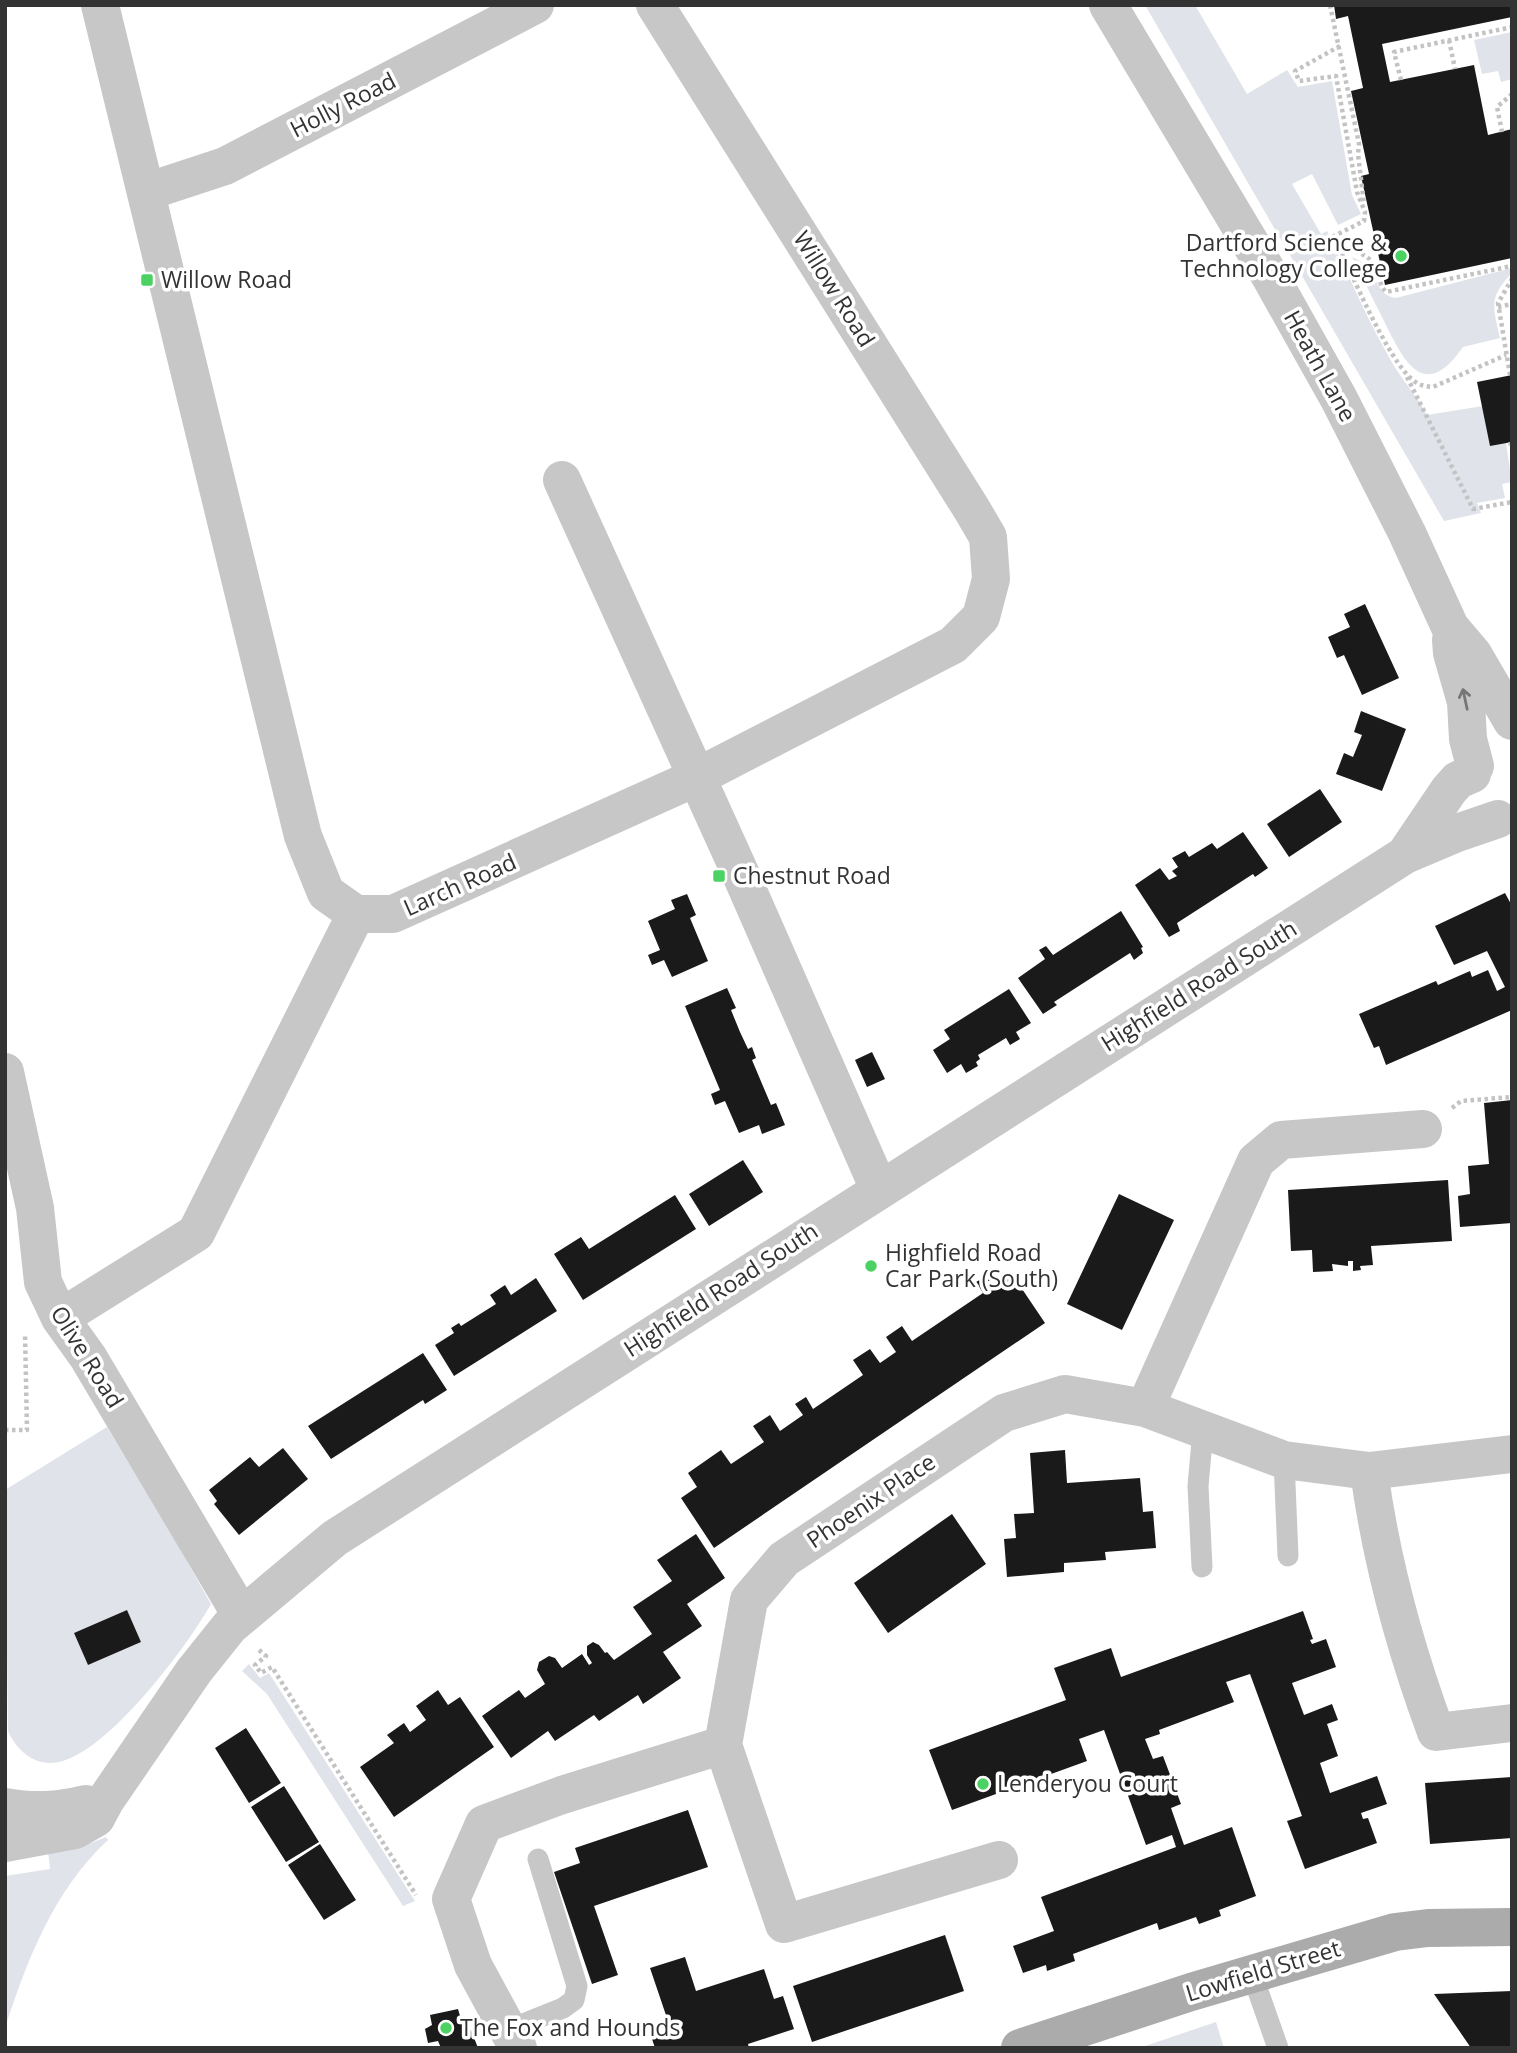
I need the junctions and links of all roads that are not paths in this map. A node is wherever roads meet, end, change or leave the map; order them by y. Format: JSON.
{"nodes":[{"id":1,"x":100,"y":5,"type":"edge"},
{"id":2,"x":535,"y":5,"type":"edge"},
{"id":3,"x":655,"y":5,"type":"edge"},
{"id":4,"x":1108,"y":5,"type":"edge"},
{"id":5,"x":146,"y":192,"type":"junction"},
{"id":6,"x":562,"y":480,"type":"dead end"},
{"id":7,"x":991,"y":579,"type":"joint"},
{"id":8,"x":1450,"y":627,"type":"junction"},
{"id":9,"x":1512,"y":721,"type":"edge"},
{"id":10,"x":1512,"y":740,"type":"edge"},
{"id":11,"x":1474,"y":770,"type":"junction"},
{"id":12,"x":695,"y":778,"type":"junction"},
{"id":13,"x":1507,"y":823,"type":"edge"},
{"id":14,"x":1405,"y":855,"type":"junction"},
{"id":15,"x":356,"y":914,"type":"junction"},
{"id":16,"x":5,"y":1072,"type":"edge"},
{"id":17,"x":1423,"y":1129,"type":"road end"},
{"id":18,"x":879,"y":1189,"type":"junction"},
{"id":19,"x":60,"y":1318,"type":"junction"},
{"id":20,"x":1145,"y":1408,"type":"junction"},
{"id":21,"x":1203,"y":1430,"type":"junction"},
{"id":22,"x":1512,"y":1454,"type":"edge"},
{"id":23,"x":1284,"y":1460,"type":"junction"},
{"id":24,"x":1370,"y":1471,"type":"junction"},
{"id":25,"x":1288,"y":1556,"type":"dead end"},
{"id":26,"x":1202,"y":1567,"type":"dead end"},
{"id":27,"x":241,"y":1615,"type":"junction"},
{"id":28,"x":1512,"y":1723,"type":"edge"},
{"id":29,"x":723,"y":1745,"type":"junction"},
{"id":30,"x":105,"y":1801,"type":"junction"},
{"id":31,"x":5,"y":1807,"type":"edge"},
{"id":32,"x":5,"y":1843,"type":"edge"},
{"id":33,"x":538,"y":1859,"type":"dead end"},
{"id":34,"x":999,"y":1860,"type":"dead end"},
{"id":35,"x":1512,"y":1927,"type":"edge"},
{"id":36,"x":1252,"y":1974,"type":"junction"},
{"id":37,"x":513,"y":2039,"type":"edge"},
{"id":38,"x":1020,"y":2048,"type":"edge"},
{"id":39,"x":1278,"y":2048,"type":"edge"}],
"edges":[{"from":1,"to":5,"type":"street"},
{"from":2,"to":5,"type":"street","name":"Holly Road"},
{"from":3,"to":7,"type":"street","name":"Willow Road"},
{"from":4,"to":8,"type":"street","name":"Heath Lane"},
{"from":5,"to":15,"type":"street"},
{"from":6,"to":12,"type":"street"},
{"from":7,"to":12,"type":"street","name":"Larch Road"},
{"from":8,"to":9,"type":"street","name":"Heath Lane"},
{"from":11,"to":8,"type":"street","name":"Heath Lane","one_way":true},
{"from":10,"to":11,"type":"street","name":"Highfield Road South"},
{"from":11,"to":13,"type":"street","name":"Heath Lane"},
{"from":11,"to":14,"type":"street","name":"Highfield Road South"},
{"from":12,"to":15,"type":"street","name":"Larch Road"},
{"from":12,"to":18,"type":"street"},
{"from":13,"to":14,"type":"street","name":"Highfield Road South"},
{"from":14,"to":18,"type":"street","name":"Highfield Road South"},
{"from":15,"to":19,"type":"street"},
{"from":16,"to":19,"type":"street","name":"Olive Road"},
{"from":17,"to":20,"type":"street"},
{"from":18,"to":27,"type":"street","name":"Highfield Road South"},
{"from":19,"to":27,"type":"street","name":"Olive Road"},
{"from":20,"to":21,"type":"street","name":"Phoenix Place"},
{"from":20,"to":29,"type":"street","name":"Phoenix Place"},
{"from":21,"to":23,"type":"street","name":"Phoenix Place"},
{"from":21,"to":26,"type":"lane"},
{"from":22,"to":24,"type":"street","name":"Phoenix Place"},
{"from":23,"to":24,"type":"street","name":"Phoenix Place"},
{"from":23,"to":25,"type":"lane"},
{"from":24,"to":28,"type":"street"},
{"from":27,"to":30,"type":"street","name":"Highfield Road South"},
{"from":29,"to":34,"type":"street","name":"Phoenix Place"},
{"from":29,"to":37,"type":"street"},
{"from":30,"to":31,"type":"street"},
{"from":30,"to":32,"type":"street","name":"Highfield Road South"},
{"from":33,"to":37,"type":"lane"},
{"from":35,"to":36,"type":"main road","name":"Lowfield Street"},
{"from":36,"to":38,"type":"main road","name":"Lowfield Street"},
{"from":36,"to":39,"type":"lane"}]}
